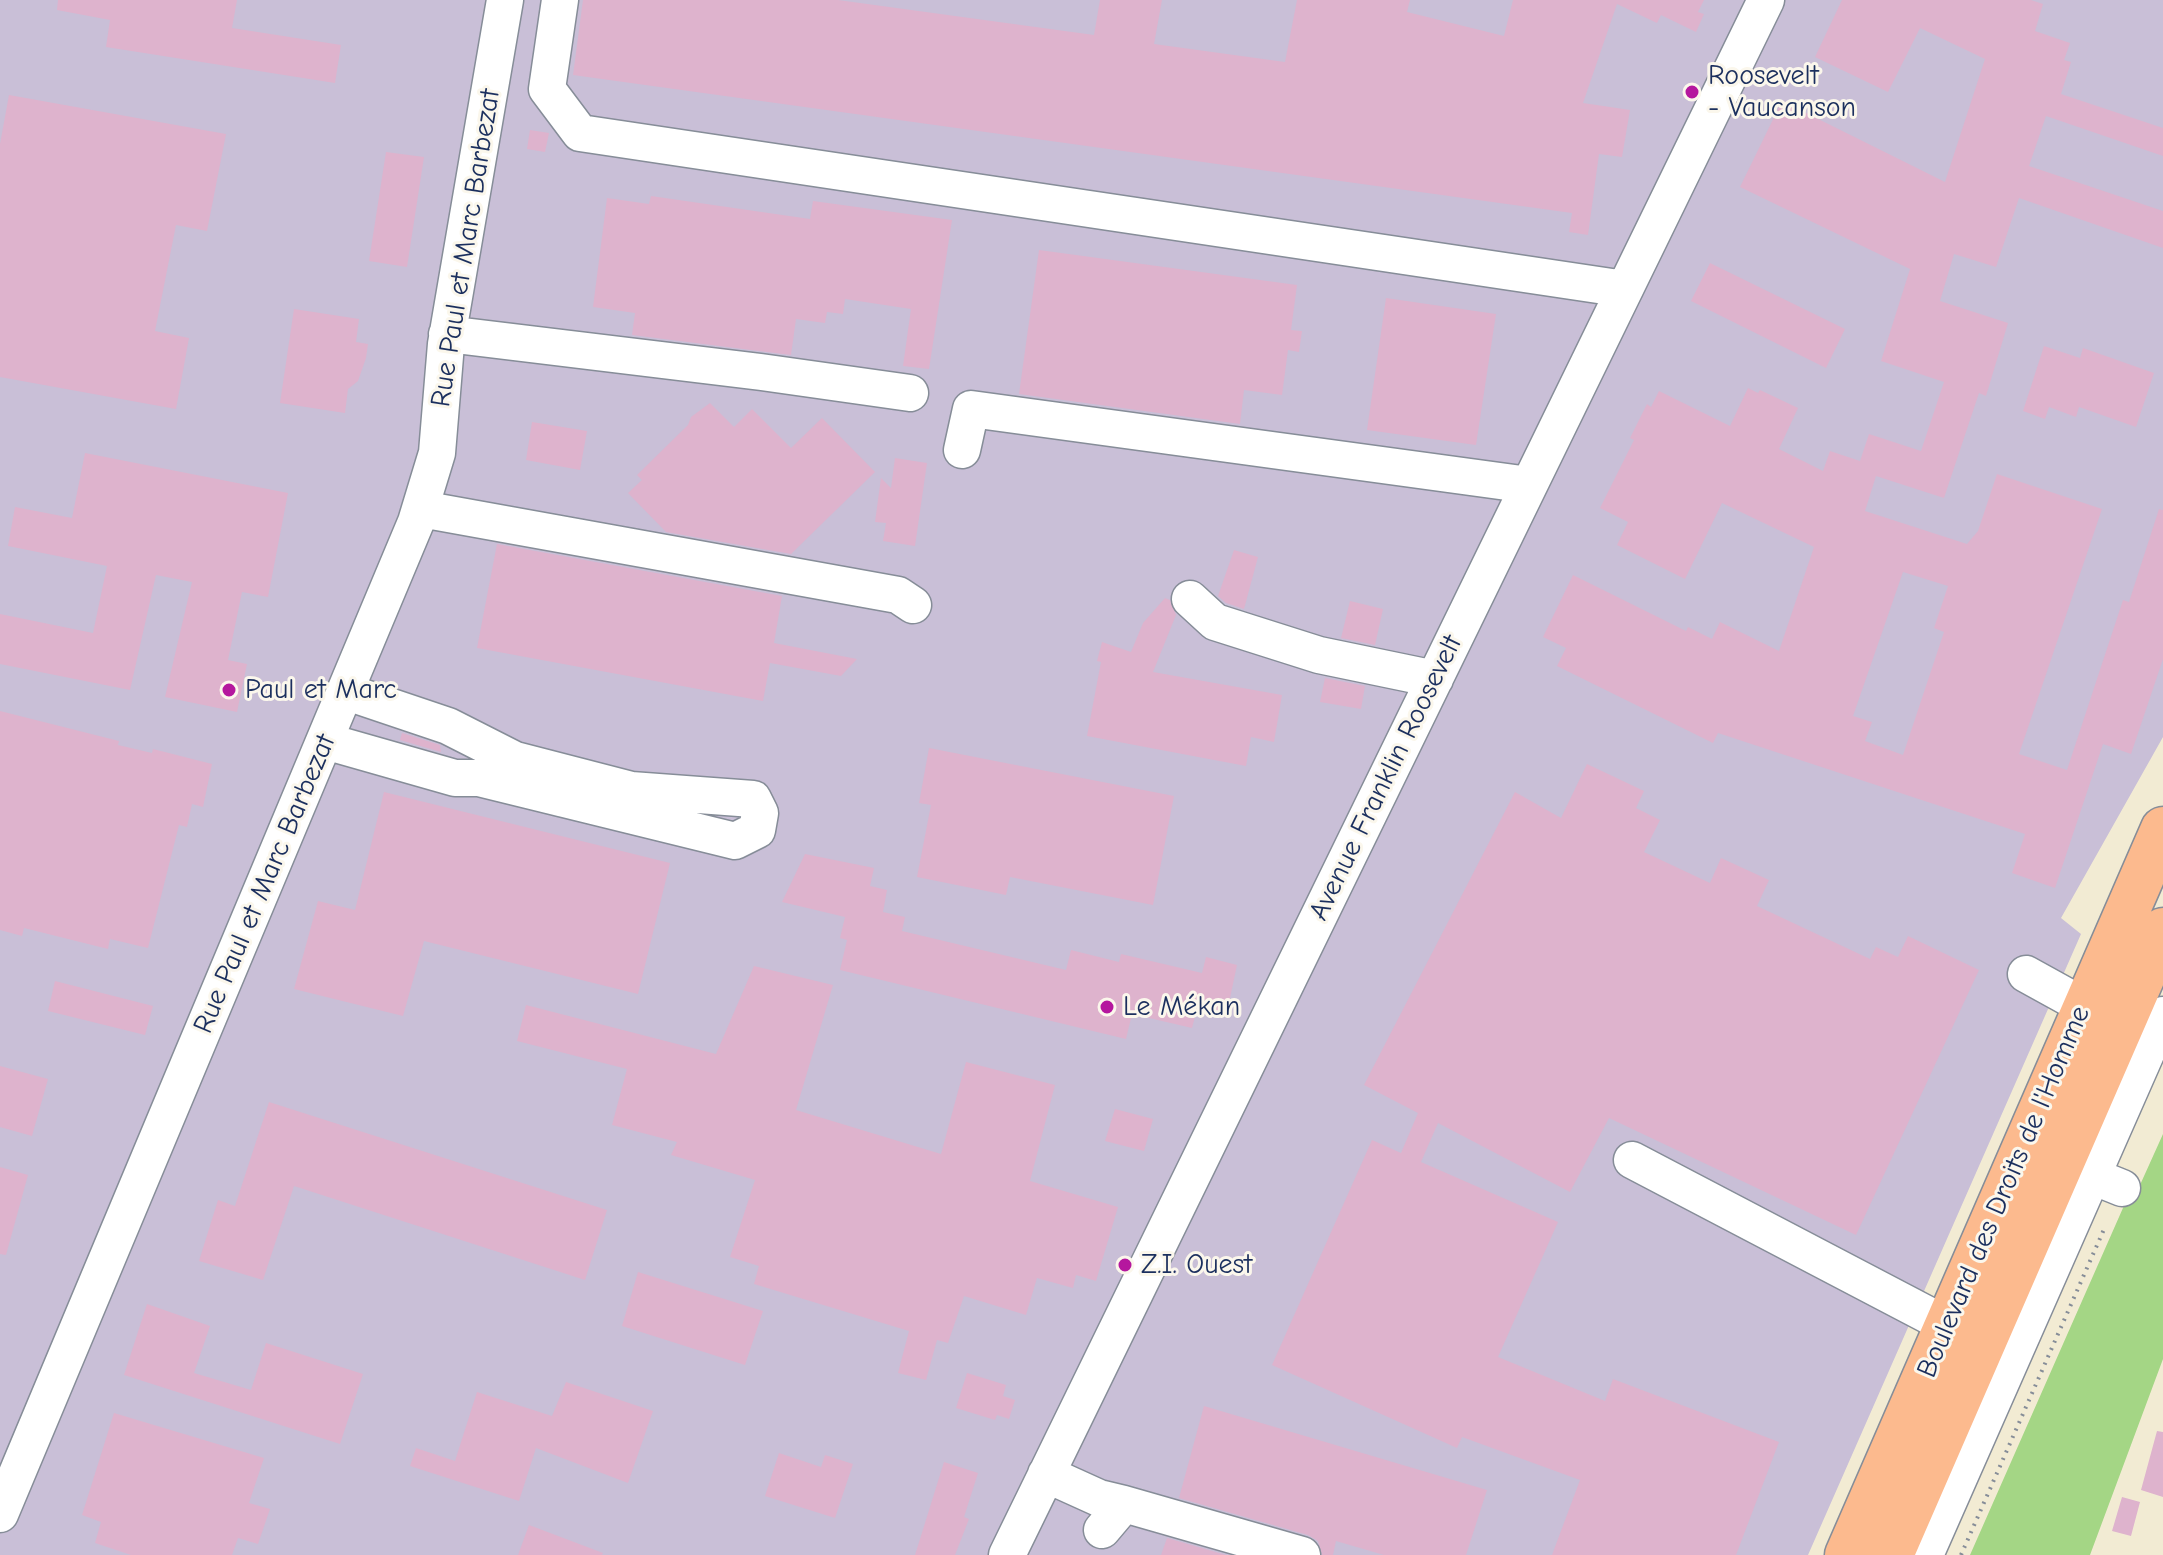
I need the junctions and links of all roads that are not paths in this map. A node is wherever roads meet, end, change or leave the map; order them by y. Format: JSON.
{"nodes":[{"id":1,"x":505,"y":0,"type":"edge"},
{"id":2,"x":560,"y":0,"type":"edge"},
{"id":3,"x":1766,"y":0,"type":"edge"},
{"id":4,"x":1625,"y":289,"type":"junction"},
{"id":5,"x":447,"y":334,"type":"junction"},
{"id":6,"x":910,"y":393,"type":"dead end"},
{"id":7,"x":962,"y":450,"type":"dead end"},
{"id":8,"x":1529,"y":485,"type":"junction"},
{"id":9,"x":421,"y":509,"type":"junction"},
{"id":10,"x":1190,"y":599,"type":"dead end"},
{"id":11,"x":913,"y":605,"type":"dead end"},
{"id":12,"x":1435,"y":679,"type":"junction"},
{"id":13,"x":347,"y":692,"type":"junction"},
{"id":14,"x":325,"y":741,"type":"junction"},
{"id":15,"x":2163,"y":829,"type":"edge"},
{"id":16,"x":2163,"y":930,"type":"edge"},
{"id":17,"x":2026,"y":974,"type":"dead end"},
{"id":18,"x":2084,"y":1006,"type":"junction"},
{"id":19,"x":2163,"y":1015,"type":"edge"},
{"id":20,"x":1632,"y":1160,"type":"dead end"},
{"id":21,"x":2092,"y":1176,"type":"junction"},
{"id":22,"x":1947,"y":1325,"type":"junction"},
{"id":23,"x":1046,"y":1474,"type":"junction"},
{"id":24,"x":0,"y":1514,"type":"edge"},
{"id":25,"x":1007,"y":1555,"type":"edge"},
{"id":26,"x":1302,"y":1555,"type":"edge"},
{"id":27,"x":1847,"y":1555,"type":"edge"},
{"id":28,"x":1891,"y":1555,"type":"edge"},
{"id":29,"x":1925,"y":1555,"type":"edge"}],
"edges":[{"from":1,"to":5,"type":"street","name":"Rue Paul et Marc Barbezat"},
{"from":2,"to":4,"type":"street"},
{"from":3,"to":4,"type":"street","name":"Avenue Franklin Roosevelt"},
{"from":4,"to":8,"type":"street","name":"Avenue Franklin Roosevelt"},
{"from":5,"to":6,"type":"street"},
{"from":5,"to":9,"type":"street","name":"Rue Paul et Marc Barbezat"},
{"from":7,"to":8,"type":"street"},
{"from":8,"to":12,"type":"street","name":"Avenue Franklin Roosevelt"},
{"from":9,"to":11,"type":"street"},
{"from":9,"to":13,"type":"street","name":"Rue Paul et Marc Barbezat"},
{"from":10,"to":12,"type":"street"},
{"from":12,"to":23,"type":"street","name":"Avenue Franklin Roosevelt"},
{"from":13,"to":14,"type":"street","name":"Rue Paul et Marc Barbezat"},
{"from":13,"to":14,"type":"street"},
{"from":14,"to":24,"type":"street","name":"Rue Paul et Marc Barbezat"},
{"from":15,"to":18,"type":"main road","name":"Boulevard des Droits de l'Homme"},
{"from":16,"to":21,"type":"main road","name":"Boulevard des Droits de l'Homme"},
{"from":17,"to":18,"type":"street"},
{"from":18,"to":22,"type":"main road","name":"Boulevard des Droits de l'Homme"},
{"from":19,"to":21,"type":"street","name":"Boulevard des Droits de l'Homme"},
{"from":20,"to":22,"type":"street"},
{"from":21,"to":28,"type":"main road","name":"Boulevard des Droits de l'Homme"},
{"from":21,"to":29,"type":"street","name":"Boulevard des Droits de l'Homme"},
{"from":22,"to":27,"type":"main road","name":"Boulevard des Droits de l'Homme"},
{"from":23,"to":25,"type":"street","name":"Avenue Franklin Roosevelt"},
{"from":23,"to":26,"type":"street"}]}
